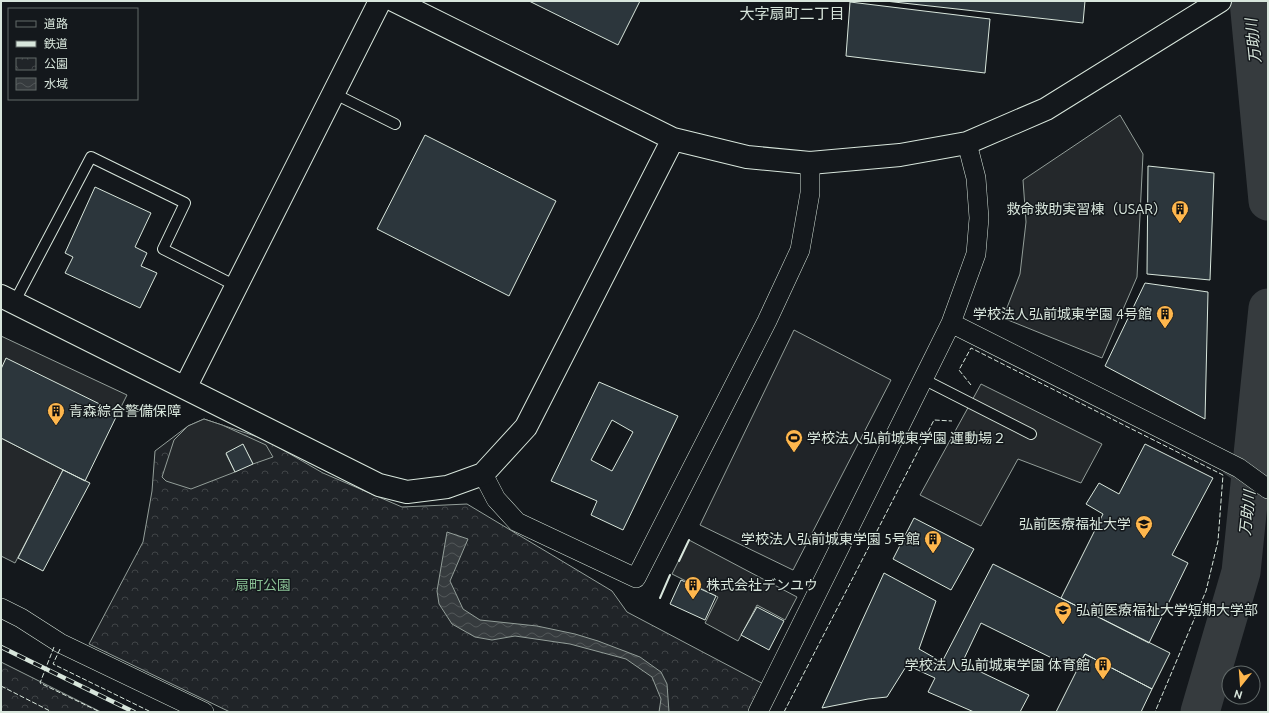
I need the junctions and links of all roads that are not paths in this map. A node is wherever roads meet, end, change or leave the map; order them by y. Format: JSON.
{"nodes":[{"id":1,"x":380,"y":1,"type":"edge"},
{"id":2,"x":395,"y":1,"type":"edge"},
{"id":3,"x":1218,"y":2,"type":"edge"},
{"id":4,"x":333,"y":93,"type":"junction"},
{"id":5,"x":395,"y":124,"type":"dead end"},
{"id":6,"x":673,"y":139,"type":"junction"},
{"id":7,"x":967,"y":143,"type":"junction"},
{"id":8,"x":810,"y":163,"type":"junction"},
{"id":9,"x":236,"y":286,"type":"junction"},
{"id":10,"x":7,"y":300,"type":"edge"},
{"id":11,"x":951,"y":322,"type":"junction"},
{"id":12,"x":923,"y":379,"type":"junction"},
{"id":13,"x":185,"y":388,"type":"junction"},
{"id":14,"x":1031,"y":434,"type":"dead end"},
{"id":15,"x":483,"y":474,"type":"junction"},
{"id":16,"x":1268,"y":489,"type":"edge"},
{"id":17,"x":1,"y":608,"type":"edge"},
{"id":18,"x":204,"y":712,"type":"edge"},
{"id":19,"x":758,"y":712,"type":"edge"}],
"edges":[{"from":1,"to":4,"type":"street"},
{"from":2,"to":6,"type":"street"},
{"from":3,"to":7,"type":"street"},
{"from":4,"to":5,"type":"lane"},
{"from":4,"to":9,"type":"street"},
{"from":6,"to":8,"type":"street"},
{"from":6,"to":15,"type":"street"},
{"from":7,"to":8,"type":"street"},
{"from":7,"to":11,"type":"street"},
{"from":8,"to":15,"type":"street"},
{"from":9,"to":10,"type":"lane"},
{"from":9,"to":13,"type":"street"},
{"from":10,"to":13,"type":"street"},
{"from":11,"to":12,"type":"street"},
{"from":11,"to":16,"type":"street"},
{"from":12,"to":14,"type":"lane"},
{"from":12,"to":19,"type":"street"},
{"from":13,"to":15,"type":"street"},
{"from":17,"to":18,"type":"street"}]}
